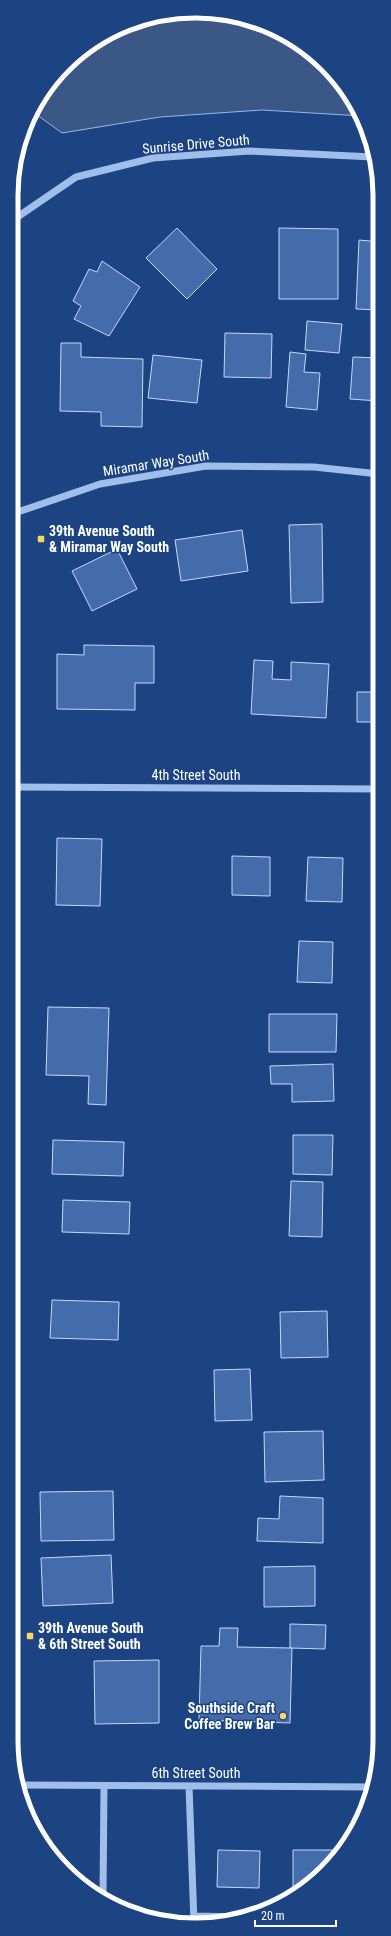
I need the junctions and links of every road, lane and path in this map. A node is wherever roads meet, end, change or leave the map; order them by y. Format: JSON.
{"nodes":[{"id":1,"x":369,"y":157,"type":"edge"},
{"id":2,"x":18,"y":216,"type":"edge"},
{"id":3,"x":373,"y":473,"type":"edge"},
{"id":4,"x":18,"y":512,"type":"edge"},
{"id":5,"x":18,"y":787,"type":"edge"},
{"id":6,"x":373,"y":789,"type":"edge"},
{"id":7,"x":24,"y":1785,"type":"edge"},
{"id":8,"x":104,"y":1786,"type":"junction"},
{"id":9,"x":189,"y":1786,"type":"junction"},
{"id":10,"x":367,"y":1787,"type":"edge"},
{"id":11,"x":103,"y":1892,"type":"edge"},
{"id":12,"x":194,"y":1918,"type":"edge"}],
"edges":[{"from":1,"to":2,"type":"street","name":"Sunrise Drive South"},
{"from":3,"to":4,"type":"street","name":"Miramar Way South"},
{"from":5,"to":6,"type":"street","name":"4th Street South"},
{"from":7,"to":8,"type":"street","name":"6th Street South"},
{"from":8,"to":9,"type":"street","name":"6th Street South"},
{"from":8,"to":11,"type":"street"},
{"from":9,"to":10,"type":"street","name":"6th Street South"},
{"from":9,"to":12,"type":"street"}]}
